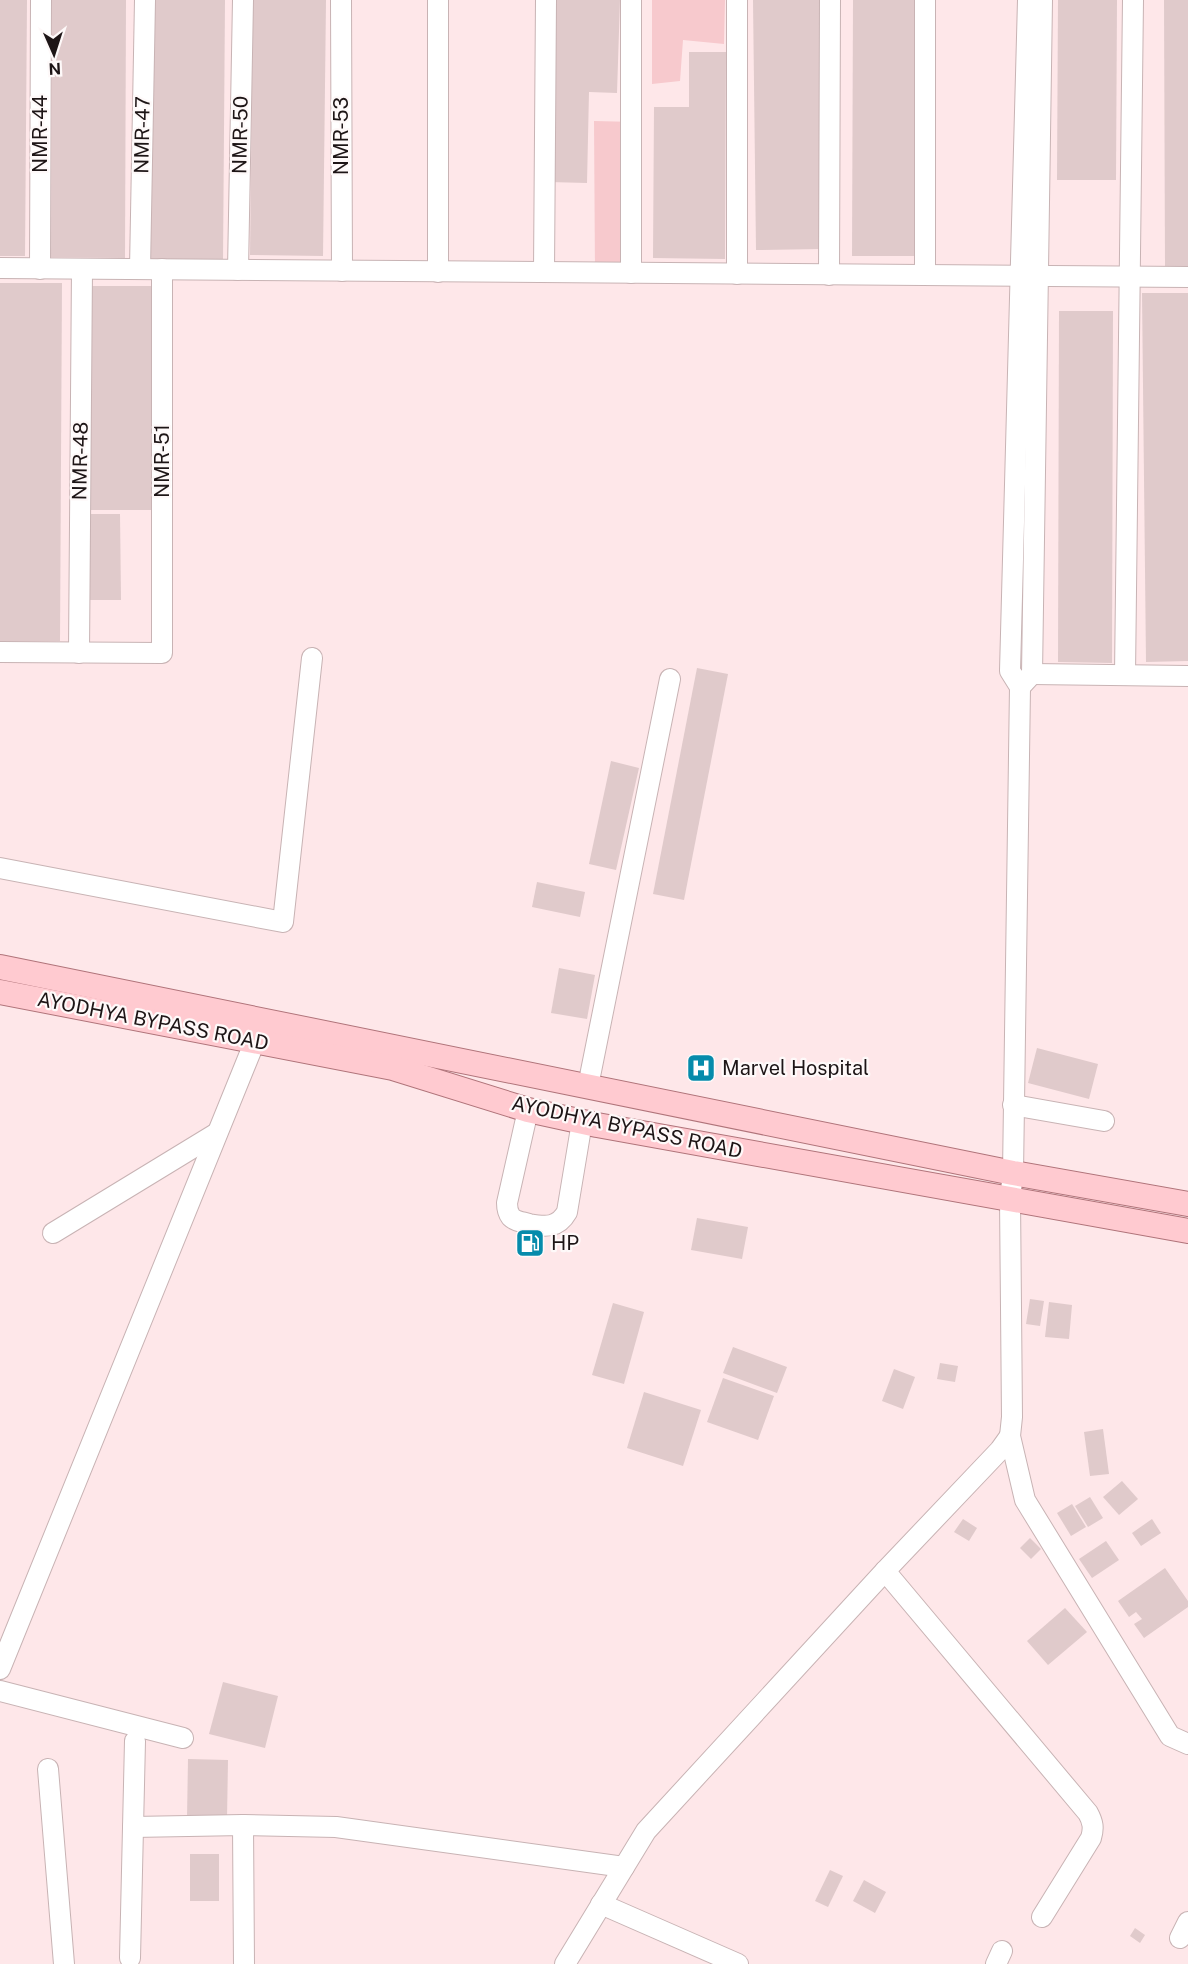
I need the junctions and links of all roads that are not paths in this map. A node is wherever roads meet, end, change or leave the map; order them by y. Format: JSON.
{"nodes":[{"id":1,"x":41,"y":0,"type":"edge"},
{"id":2,"x":145,"y":0,"type":"edge"},
{"id":3,"x":243,"y":0,"type":"edge"},
{"id":4,"x":341,"y":0,"type":"edge"},
{"id":5,"x":438,"y":0,"type":"edge"},
{"id":6,"x":546,"y":0,"type":"edge"},
{"id":7,"x":631,"y":0,"type":"edge"},
{"id":8,"x":737,"y":0,"type":"edge"},
{"id":9,"x":830,"y":0,"type":"edge"},
{"id":10,"x":925,"y":0,"type":"edge"},
{"id":11,"x":1028,"y":0,"type":"edge"},
{"id":12,"x":1042,"y":0,"type":"edge"},
{"id":13,"x":1133,"y":0,"type":"edge"},
{"id":14,"x":0,"y":268,"type":"edge"},
{"id":15,"x":40,"y":269,"type":"junction"},
{"id":16,"x":82,"y":269,"type":"junction"},
{"id":17,"x":140,"y":269,"type":"junction"},
{"id":18,"x":162,"y":270,"type":"junction"},
{"id":19,"x":238,"y":270,"type":"junction"},
{"id":20,"x":342,"y":271,"type":"junction"},
{"id":21,"x":438,"y":272,"type":"junction"},
{"id":22,"x":544,"y":272,"type":"junction"},
{"id":23,"x":631,"y":273,"type":"junction"},
{"id":24,"x":738,"y":274,"type":"junction"},
{"id":25,"x":829,"y":275,"type":"junction"},
{"id":26,"x":925,"y":275,"type":"junction"},
{"id":27,"x":1029,"y":275,"type":"junction"},
{"id":28,"x":1130,"y":277,"type":"junction"},
{"id":29,"x":1188,"y":277,"type":"edge"},
{"id":30,"x":0,"y":652,"type":"edge"},
{"id":31,"x":79,"y":653,"type":"junction"},
{"id":32,"x":312,"y":658,"type":"dead end"},
{"id":33,"x":1125,"y":675,"type":"junction"},
{"id":34,"x":1188,"y":676,"type":"edge"},
{"id":35,"x":670,"y":679,"type":"dead end"},
{"id":36,"x":1026,"y":681,"type":"junction"},
{"id":37,"x":0,"y":868,"type":"edge"},
{"id":38,"x":0,"y":967,"type":"edge"},
{"id":39,"x":0,"y":992,"type":"edge"},
{"id":40,"x":255,"y":1041,"type":"junction"},
{"id":41,"x":536,"y":1076,"type":"junction"},
{"id":42,"x":588,"y":1086,"type":"junction"},
{"id":43,"x":1013,"y":1105,"type":"junction"},
{"id":44,"x":528,"y":1110,"type":"junction"},
{"id":45,"x":1104,"y":1121,"type":"dead end"},
{"id":46,"x":582,"y":1122,"type":"junction"},
{"id":47,"x":217,"y":1133,"type":"junction"},
{"id":48,"x":1013,"y":1173,"type":"junction"},
{"id":49,"x":1010,"y":1199,"type":"junction"},
{"id":50,"x":1188,"y":1204,"type":"edge"},
{"id":51,"x":1188,"y":1231,"type":"edge"},
{"id":52,"x":53,"y":1233,"type":"dead end"},
{"id":53,"x":1010,"y":1436,"type":"junction"},
{"id":54,"x":885,"y":1571,"type":"junction"},
{"id":55,"x":0,"y":1669,"type":"edge"},
{"id":56,"x":0,"y":1691,"type":"edge"},
{"id":57,"x":183,"y":1738,"type":"dead end"},
{"id":58,"x":135,"y":1741,"type":"dead end"},
{"id":59,"x":1188,"y":1744,"type":"edge"},
{"id":60,"x":48,"y":1769,"type":"dead end"},
{"id":61,"x":243,"y":1825,"type":"junction"},
{"id":62,"x":133,"y":1827,"type":"junction"},
{"id":63,"x":624,"y":1867,"type":"junction"},
{"id":64,"x":601,"y":1904,"type":"junction"},
{"id":65,"x":1042,"y":1917,"type":"dead end"},
{"id":66,"x":130,"y":1958,"type":"dead end"},
{"id":67,"x":64,"y":1964,"type":"edge"},
{"id":68,"x":244,"y":1964,"type":"edge"},
{"id":69,"x":565,"y":1964,"type":"edge"},
{"id":70,"x":738,"y":1964,"type":"edge"}],
"edges":[{"from":1,"to":15,"type":"street","name":"NMR-44"},
{"from":2,"to":17,"type":"street","name":"NMR-47"},
{"from":3,"to":19,"type":"street","name":"NMR-50"},
{"from":4,"to":20,"type":"street","name":"NMR-53"},
{"from":5,"to":21,"type":"street"},
{"from":6,"to":22,"type":"street"},
{"from":7,"to":23,"type":"street"},
{"from":8,"to":24,"type":"street"},
{"from":9,"to":25,"type":"street"},
{"from":10,"to":26,"type":"street"},
{"from":11,"to":27,"type":"street"},
{"from":12,"to":27,"type":"street"},
{"from":13,"to":28,"type":"street"},
{"from":14,"to":15,"type":"street"},
{"from":15,"to":16,"type":"street"},
{"from":16,"to":17,"type":"street"},
{"from":16,"to":31,"type":"street","name":"NMR-48"},
{"from":17,"to":18,"type":"street"},
{"from":18,"to":19,"type":"street"},
{"from":18,"to":31,"type":"street","name":"NMR-51"},
{"from":19,"to":20,"type":"street"},
{"from":20,"to":21,"type":"street"},
{"from":21,"to":22,"type":"street"},
{"from":22,"to":23,"type":"street"},
{"from":23,"to":24,"type":"street"},
{"from":24,"to":25,"type":"street"},
{"from":25,"to":26,"type":"street"},
{"from":26,"to":27,"type":"street"},
{"from":27,"to":28,"type":"street"},
{"from":27,"to":36,"type":"street"},
{"from":28,"to":29,"type":"street"},
{"from":28,"to":33,"type":"street"},
{"from":30,"to":31,"type":"street"},
{"from":32,"to":37,"type":"street"},
{"from":33,"to":34,"type":"street"},
{"from":33,"to":36,"type":"street"},
{"from":35,"to":42,"type":"street"},
{"from":36,"to":43,"type":"street"},
{"from":38,"to":41,"type":"main road","name":"AYODHYA BYPASS ROAD"},
{"from":39,"to":40,"type":"main road","name":"AYODHYA BYPASS ROAD"},
{"from":40,"to":44,"type":"main road","name":"AYODHYA BYPASS ROAD"},
{"from":40,"to":47,"type":"street"},
{"from":41,"to":42,"type":"main road","name":"AYODHYA BYPASS ROAD"},
{"from":41,"to":44,"type":"main road"},
{"from":42,"to":46,"type":"main road"},
{"from":42,"to":48,"type":"main road","name":"AYODHYA BYPASS ROAD"},
{"from":43,"to":45,"type":"street"},
{"from":43,"to":48,"type":"street"},
{"from":44,"to":46,"type":"main road","name":"AYODHYA BYPASS ROAD"},
{"from":44,"to":46,"type":"street"},
{"from":46,"to":49,"type":"main road","name":"AYODHYA BYPASS ROAD"},
{"from":47,"to":52,"type":"street"},
{"from":47,"to":55,"type":"street"},
{"from":48,"to":49,"type":"street"},
{"from":48,"to":50,"type":"main road","name":"AYODHYA BYPASS ROAD"},
{"from":49,"to":51,"type":"main road","name":"AYODHYA BYPASS ROAD"},
{"from":49,"to":53,"type":"street"},
{"from":53,"to":54,"type":"street"},
{"from":53,"to":59,"type":"street"},
{"from":54,"to":63,"type":"street"},
{"from":54,"to":65,"type":"street"},
{"from":56,"to":57,"type":"street"},
{"from":58,"to":62,"type":"street"},
{"from":60,"to":67,"type":"street"},
{"from":61,"to":62,"type":"street"},
{"from":61,"to":63,"type":"street"},
{"from":61,"to":68,"type":"street"},
{"from":62,"to":66,"type":"street"},
{"from":63,"to":64,"type":"street"},
{"from":64,"to":69,"type":"street"},
{"from":64,"to":70,"type":"street"}]}
